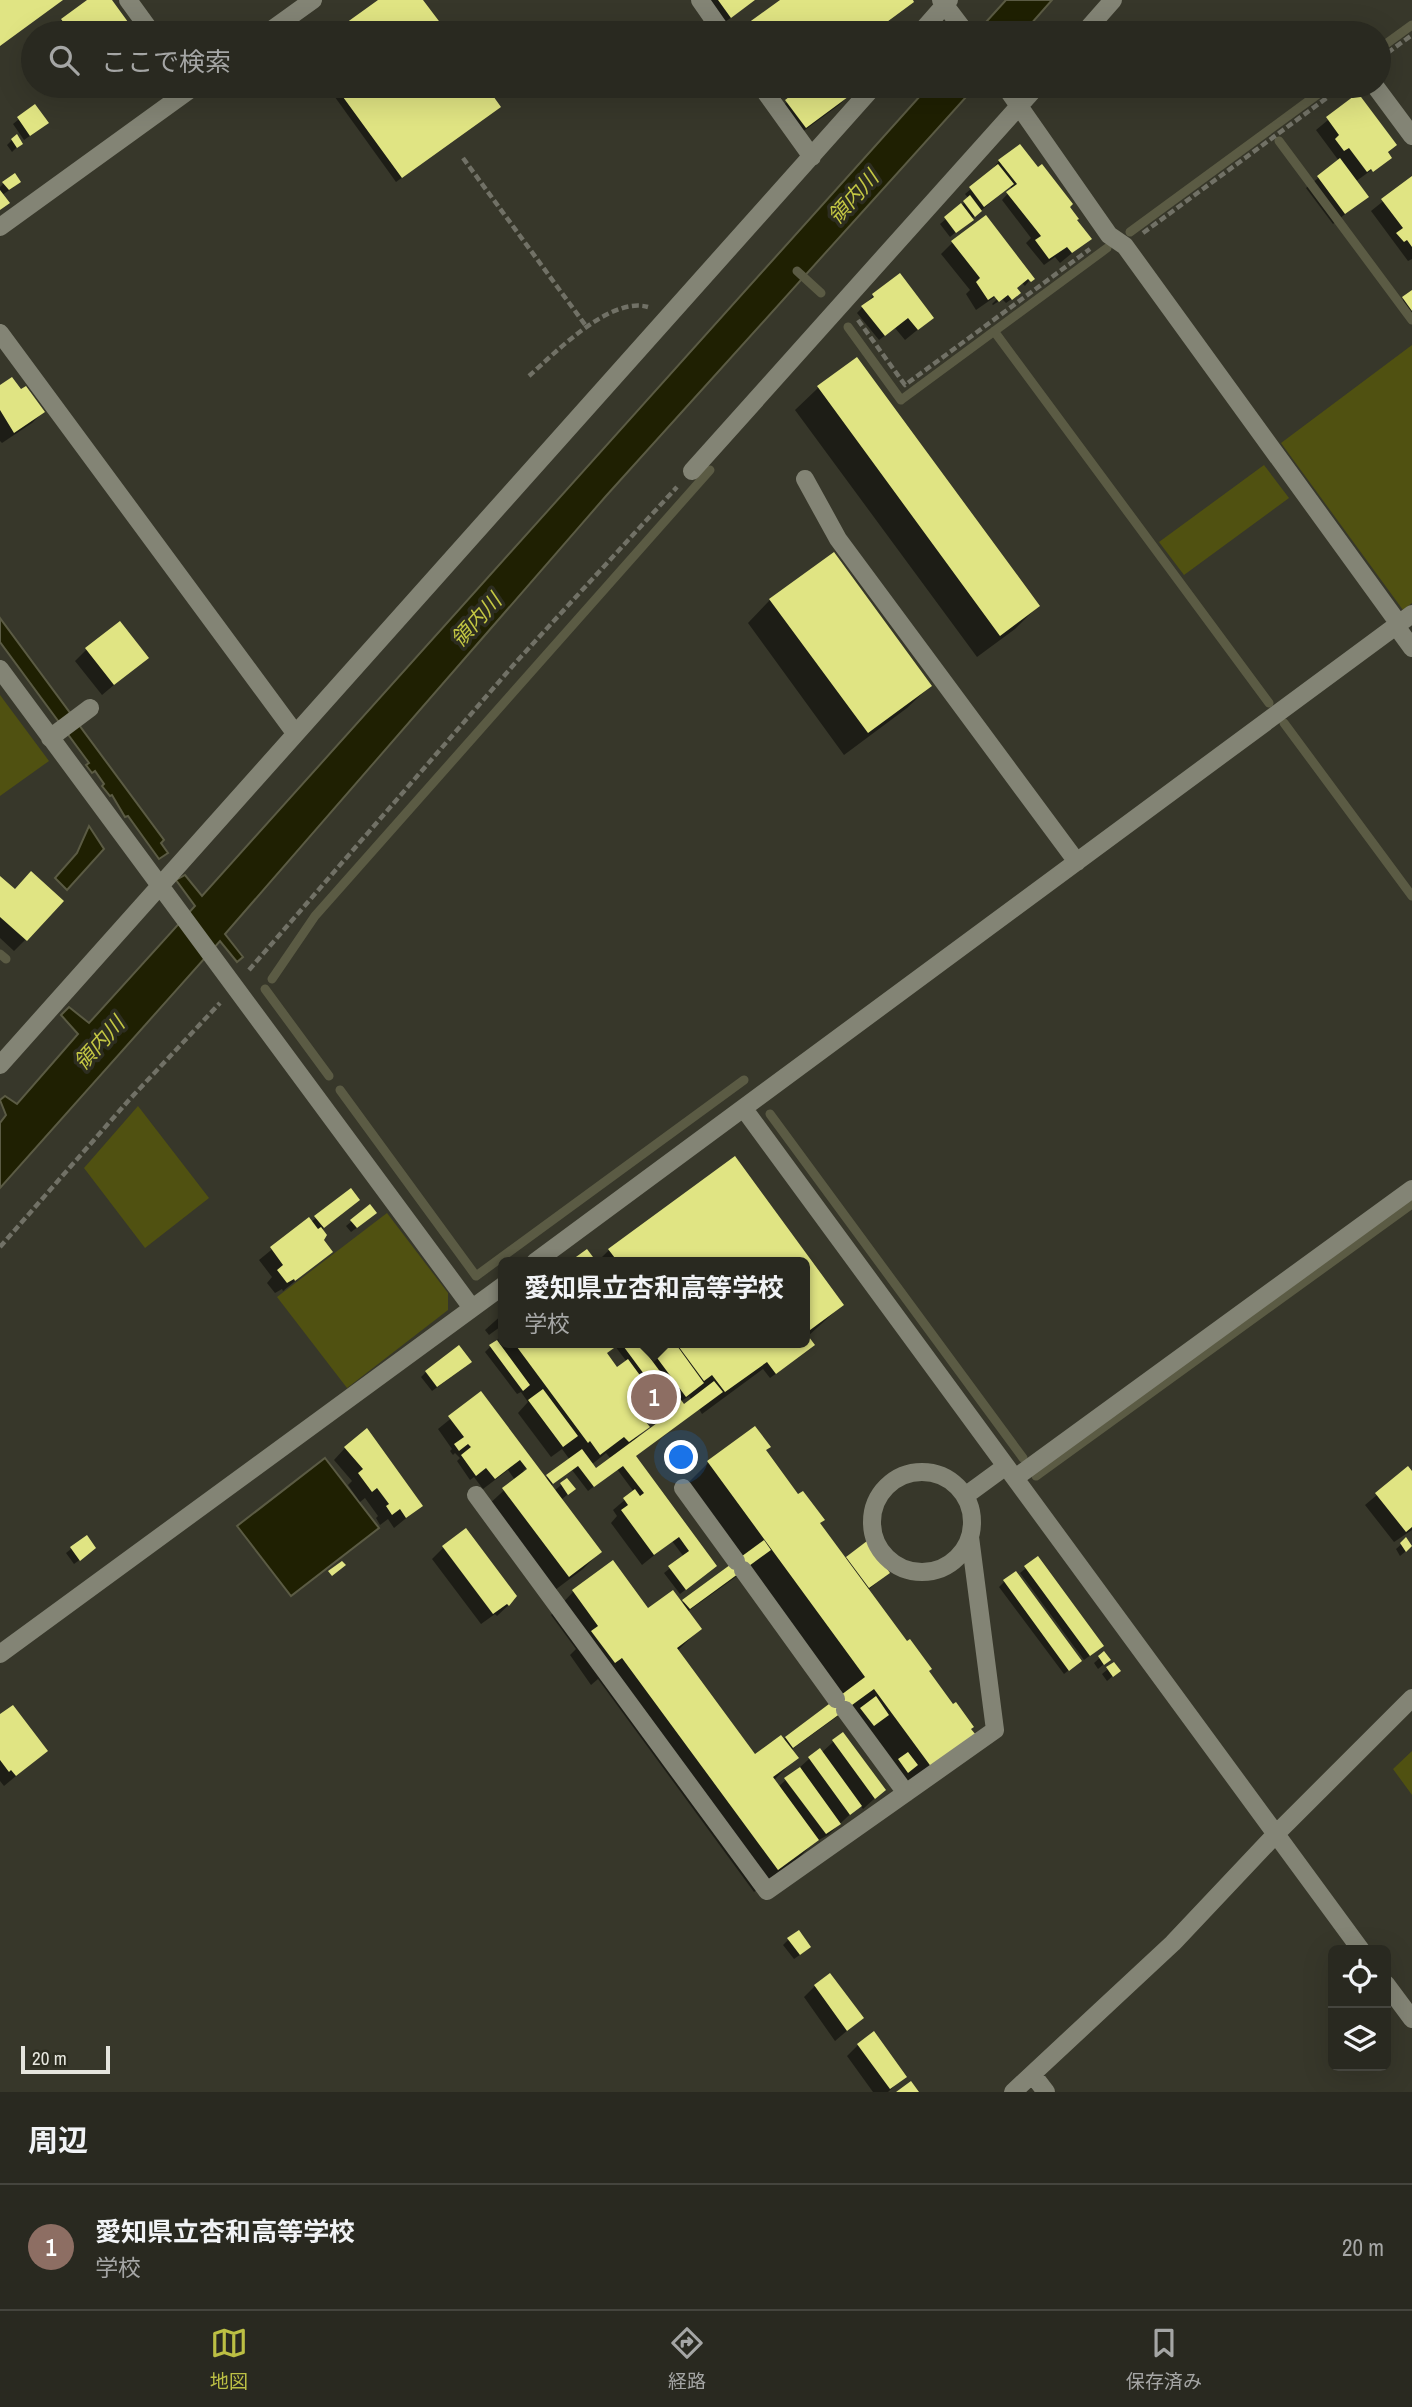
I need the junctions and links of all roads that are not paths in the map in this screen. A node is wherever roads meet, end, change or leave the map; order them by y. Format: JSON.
{"nodes":[{"id":1,"x":128,"y":0,"type":"edge"},
{"id":2,"x":313,"y":0,"type":"edge"},
{"id":3,"x":700,"y":0,"type":"edge"},
{"id":4,"x":1113,"y":0,"type":"edge"},
{"id":5,"x":946,"y":4,"type":"edge"},
{"id":6,"x":143,"y":21,"type":"edge"},
{"id":7,"x":284,"y":21,"type":"edge"},
{"id":8,"x":715,"y":21,"type":"edge"},
{"id":9,"x":931,"y":21,"type":"edge"},
{"id":10,"x":958,"y":21,"type":"edge"},
{"id":11,"x":1095,"y":21,"type":"edge"},
{"id":12,"x":177,"y":98,"type":"edge"},
{"id":13,"x":770,"y":98,"type":"edge"},
{"id":14,"x":863,"y":98,"type":"edge"},
{"id":15,"x":1012,"y":98,"type":"edge"},
{"id":16,"x":1014,"y":98,"type":"edge"},
{"id":17,"x":1384,"y":98,"type":"edge"},
{"id":18,"x":1412,"y":136,"type":"edge"},
{"id":19,"x":812,"y":156,"type":"junction"},
{"id":20,"x":0,"y":227,"type":"edge"},
{"id":21,"x":0,"y":333,"type":"edge"},
{"id":22,"x":692,"y":471,"type":"road end"},
{"id":23,"x":805,"y":479,"type":"dead end"},
{"id":24,"x":1402,"y":621,"type":"edge"},
{"id":25,"x":1412,"y":649,"type":"edge"},
{"id":26,"x":0,"y":669,"type":"edge"},
{"id":27,"x":90,"y":708,"type":"dead end"},
{"id":28,"x":295,"y":733,"type":"junction"},
{"id":29,"x":55,"y":734,"type":"junction"},
{"id":30,"x":1077,"y":862,"type":"junction"},
{"id":31,"x":160,"y":887,"type":"junction"},
{"id":32,"x":0,"y":1065,"type":"edge"},
{"id":33,"x":744,"y":1109,"type":"junction"},
{"id":34,"x":1412,"y":1189,"type":"edge"},
{"id":35,"x":542,"y":1257,"type":"edge"},
{"id":36,"x":498,"y":1289,"type":"edge"},
{"id":37,"x":472,"y":1308,"type":"junction"},
{"id":38,"x":1010,"y":1472,"type":"junction"},
{"id":39,"x":683,"y":1488,"type":"dead end"},
{"id":40,"x":476,"y":1495,"type":"dead end"},
{"id":41,"x":965,"y":1496,"type":"junction"},
{"id":42,"x":970,"y":1537,"type":"junction"},
{"id":43,"x":0,"y":1654,"type":"edge"},
{"id":44,"x":1412,"y":1698,"type":"edge"},
{"id":45,"x":906,"y":1793,"type":"junction"},
{"id":46,"x":1275,"y":1835,"type":"junction"},
{"id":47,"x":1357,"y":1945,"type":"edge"},
{"id":48,"x":1391,"y":1991,"type":"edge"},
{"id":49,"x":1412,"y":2020,"type":"edge"},
{"id":50,"x":1033,"y":2075,"type":"junction"},
{"id":51,"x":1013,"y":2092,"type":"edge"},
{"id":52,"x":1046,"y":2092,"type":"edge"}],
"edges":[{"from":1,"to":6,"type":"street"},
{"from":2,"to":7,"type":"street"},
{"from":3,"to":8,"type":"street"},
{"from":4,"to":11,"type":"street"},
{"from":5,"to":9,"type":"street"},
{"from":5,"to":10,"type":"street"},
{"from":12,"to":20,"type":"street"},
{"from":13,"to":19,"type":"street"},
{"from":14,"to":19,"type":"street"},
{"from":15,"to":22,"type":"street"},
{"from":16,"to":24,"type":"street"},
{"from":17,"to":18,"type":"street"},
{"from":19,"to":28,"type":"street"},
{"from":21,"to":28,"type":"street"},
{"from":23,"to":30,"type":"street"},
{"from":24,"to":25,"type":"street"},
{"from":24,"to":30,"type":"street"},
{"from":26,"to":29,"type":"street"},
{"from":27,"to":29,"type":"street"},
{"from":28,"to":31,"type":"street"},
{"from":29,"to":31,"type":"street"},
{"from":30,"to":33,"type":"street"},
{"from":31,"to":32,"type":"street"},
{"from":31,"to":37,"type":"street"},
{"from":33,"to":35,"type":"street"},
{"from":33,"to":38,"type":"street"},
{"from":34,"to":38,"type":"street"},
{"from":36,"to":37,"type":"street"},
{"from":37,"to":43,"type":"street"},
{"from":38,"to":41,"type":"street"},
{"from":38,"to":46,"type":"street"},
{"from":39,"to":45,"type":"street"},
{"from":40,"to":45,"type":"street"},
{"from":41,"to":42,"type":"street"},
{"from":41,"to":42,"type":"street"},
{"from":42,"to":45,"type":"street"},
{"from":44,"to":46,"type":"street"},
{"from":46,"to":47,"type":"street"},
{"from":46,"to":50,"type":"street"},
{"from":48,"to":49,"type":"street"},
{"from":50,"to":51,"type":"street"},
{"from":50,"to":52,"type":"street"}]}
